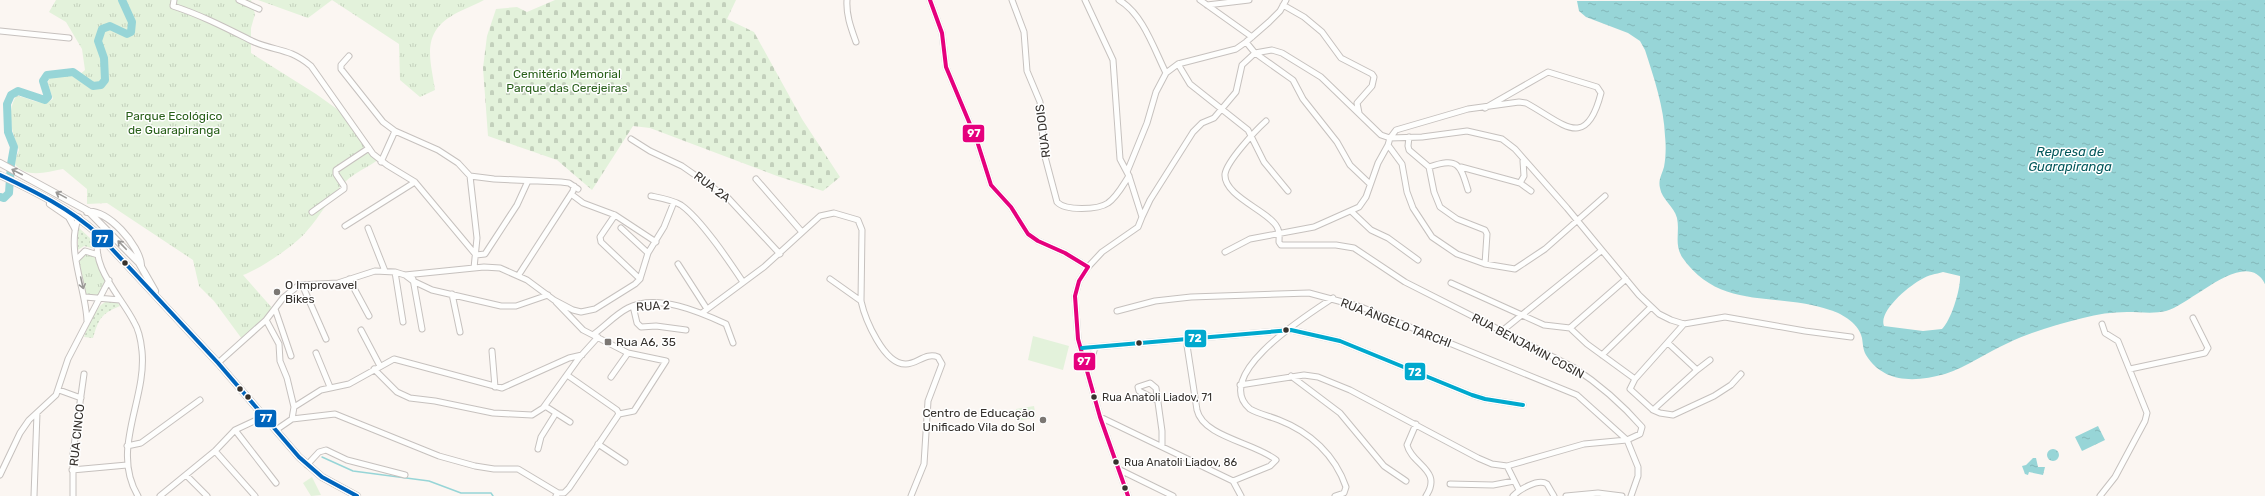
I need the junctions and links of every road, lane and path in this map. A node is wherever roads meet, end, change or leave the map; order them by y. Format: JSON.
{"nodes":[{"id":1,"x":174,"y":0,"type":"edge"},
{"id":2,"x":239,"y":0,"type":"edge"},
{"id":3,"x":846,"y":0,"type":"edge"},
{"id":4,"x":930,"y":0,"type":"edge"},
{"id":5,"x":1012,"y":0,"type":"edge"},
{"id":6,"x":1085,"y":0,"type":"edge"},
{"id":7,"x":1119,"y":0,"type":"edge"},
{"id":8,"x":1200,"y":0,"type":"edge"},
{"id":9,"x":1249,"y":0,"type":"edge"},
{"id":10,"x":1284,"y":3,"type":"edge"},
{"id":11,"x":1207,"y":5,"type":"junction"},
{"id":12,"x":259,"y":9,"type":"dead end"},
{"id":13,"x":0,"y":31,"type":"edge"},
{"id":14,"x":1252,"y":37,"type":"junction"},
{"id":15,"x":69,"y":38,"type":"dead end"},
{"id":16,"x":856,"y":42,"type":"dead end"},
{"id":17,"x":1246,"y":42,"type":"junction"},
{"id":18,"x":1255,"y":53,"type":"junction"},
{"id":19,"x":349,"y":56,"type":"dead end"},
{"id":20,"x":1178,"y":64,"type":"junction"},
{"id":21,"x":1166,"y":73,"type":"junction"},
{"id":22,"x":1485,"y":108,"type":"junction"},
{"id":23,"x":1221,"y":110,"type":"junction"},
{"id":24,"x":1359,"y":114,"type":"junction"},
{"id":25,"x":1266,"y":120,"type":"dead end"},
{"id":26,"x":395,"y":131,"type":"junction"},
{"id":27,"x":1251,"y":134,"type":"junction"},
{"id":28,"x":1409,"y":137,"type":"junction"},
{"id":29,"x":1390,"y":138,"type":"junction"},
{"id":30,"x":631,"y":139,"type":"dead end"},
{"id":31,"x":1388,"y":145,"type":"junction"},
{"id":32,"x":368,"y":148,"type":"junction"},
{"id":33,"x":1522,"y":158,"type":"junction"},
{"id":34,"x":381,"y":162,"type":"junction"},
{"id":35,"x":0,"y":163,"type":"edge"},
{"id":36,"x":1429,"y":167,"type":"junction"},
{"id":37,"x":1461,"y":167,"type":"junction"},
{"id":38,"x":1128,"y":174,"type":"junction"},
{"id":39,"x":0,"y":175,"type":"edge"},
{"id":40,"x":470,"y":176,"type":"junction"},
{"id":41,"x":756,"y":179,"type":"dead end"},
{"id":42,"x":528,"y":181,"type":"junction"},
{"id":43,"x":415,"y":182,"type":"junction"},
{"id":44,"x":1520,"y":183,"type":"junction"},
{"id":45,"x":1370,"y":184,"type":"junction"},
{"id":46,"x":32,"y":190,"type":"junction"},
{"id":47,"x":574,"y":190,"type":"junction"},
{"id":48,"x":1468,"y":190,"type":"dead end"},
{"id":49,"x":1288,"y":191,"type":"dead end"},
{"id":50,"x":1531,"y":191,"type":"dead end"},
{"id":51,"x":651,"y":196,"type":"dead end"},
{"id":52,"x":1605,"y":196,"type":"dead end"},
{"id":53,"x":674,"y":202,"type":"junction"},
{"id":54,"x":88,"y":212,"type":"junction"},
{"id":55,"x":312,"y":212,"type":"dead end"},
{"id":56,"x":1352,"y":212,"type":"junction"},
{"id":57,"x":615,"y":216,"type":"junction"},
{"id":58,"x":79,"y":217,"type":"junction"},
{"id":59,"x":1142,"y":217,"type":"junction"},
{"id":60,"x":1576,"y":220,"type":"junction"},
{"id":61,"x":104,"y":226,"type":"junction"},
{"id":62,"x":345,"y":226,"type":"dead end"},
{"id":63,"x":75,"y":228,"type":"junction"},
{"id":64,"x":368,"y":228,"type":"dead end"},
{"id":65,"x":621,"y":228,"type":"dead end"},
{"id":66,"x":802,"y":232,"type":"junction"},
{"id":67,"x":1280,"y":233,"type":"junction"},
{"id":68,"x":99,"y":234,"type":"junction"},
{"id":69,"x":656,"y":242,"type":"junction"},
{"id":70,"x":1601,"y":251,"type":"junction"},
{"id":71,"x":1225,"y":252,"type":"dead end"},
{"id":72,"x":648,"y":253,"type":"junction"},
{"id":73,"x":780,"y":254,"type":"junction"},
{"id":74,"x":98,"y":255,"type":"junction"},
{"id":75,"x":476,"y":255,"type":"junction"},
{"id":76,"x":77,"y":259,"type":"junction"},
{"id":77,"x":1418,"y":260,"type":"dead end"},
{"id":78,"x":678,"y":264,"type":"dead end"},
{"id":79,"x":1485,"y":264,"type":"junction"},
{"id":80,"x":141,"y":266,"type":"junction"},
{"id":81,"x":1088,"y":267,"type":"junction"},
{"id":82,"x":474,"y":268,"type":"junction"},
{"id":83,"x":385,"y":271,"type":"junction"},
{"id":84,"x":395,"y":272,"type":"junction"},
{"id":85,"x":413,"y":274,"type":"junction"},
{"id":86,"x":405,"y":275,"type":"junction"},
{"id":87,"x":518,"y":276,"type":"junction"},
{"id":88,"x":349,"y":279,"type":"junction"},
{"id":89,"x":640,"y":279,"type":"junction"},
{"id":90,"x":830,"y":279,"type":"dead end"},
{"id":91,"x":1626,"y":279,"type":"junction"},
{"id":92,"x":109,"y":280,"type":"junction"},
{"id":93,"x":413,"y":282,"type":"junction"},
{"id":94,"x":743,"y":282,"type":"junction"},
{"id":95,"x":1451,"y":283,"type":"dead end"},
{"id":96,"x":303,"y":287,"type":"junction"},
{"id":97,"x":452,"y":294,"type":"junction"},
{"id":98,"x":548,"y":295,"type":"junction"},
{"id":99,"x":85,"y":297,"type":"junction"},
{"id":100,"x":101,"y":298,"type":"junction"},
{"id":101,"x":1333,"y":298,"type":"junction"},
{"id":102,"x":160,"y":299,"type":"junction"},
{"id":103,"x":120,"y":300,"type":"junction"},
{"id":104,"x":554,"y":300,"type":"junction"},
{"id":105,"x":861,"y":301,"type":"junction"},
{"id":106,"x":633,"y":306,"type":"junction"},
{"id":107,"x":1652,"y":307,"type":"junction"},
{"id":108,"x":275,"y":309,"type":"junction"},
{"id":109,"x":707,"y":309,"type":"junction"},
{"id":110,"x":1117,"y":311,"type":"dead end"},
{"id":111,"x":702,"y":313,"type":"junction"},
{"id":112,"x":369,"y":316,"type":"dead end"},
{"id":113,"x":1522,"y":316,"type":"junction"},
{"id":114,"x":2193,"y":318,"type":"dead end"},
{"id":115,"x":266,"y":320,"type":"junction"},
{"id":116,"x":87,"y":322,"type":"junction"},
{"id":117,"x":403,"y":322,"type":"dead end"},
{"id":118,"x":1684,"y":324,"type":"junction"},
{"id":119,"x":2102,"y":324,"type":"dead end"},
{"id":120,"x":1570,"y":328,"type":"junction"},
{"id":121,"x":422,"y":329,"type":"dead end"},
{"id":122,"x":361,"y":330,"type":"dead end"},
{"id":123,"x":686,"y":330,"type":"dead end"},
{"id":124,"x":1286,"y":330,"type":"junction"},
{"id":125,"x":1502,"y":331,"type":"junction"},
{"id":126,"x":460,"y":332,"type":"dead end"},
{"id":127,"x":596,"y":336,"type":"junction"},
{"id":128,"x":1851,"y":336,"type":"dead end"},
{"id":129,"x":326,"y":340,"type":"dead end"},
{"id":130,"x":1186,"y":340,"type":"junction"},
{"id":131,"x":733,"y":343,"type":"dead end"},
{"id":132,"x":1668,"y":343,"type":"junction"},
{"id":133,"x":1095,"y":347,"type":"junction"},
{"id":134,"x":1082,"y":348,"type":"junction"},
{"id":135,"x":492,"y":351,"type":"dead end"},
{"id":136,"x":316,"y":353,"type":"dead end"},
{"id":137,"x":628,"y":353,"type":"junction"},
{"id":138,"x":582,"y":355,"type":"junction"},
{"id":139,"x":1602,"y":355,"type":"junction"},
{"id":140,"x":290,"y":356,"type":"dead end"},
{"id":141,"x":1710,"y":360,"type":"dead end"},
{"id":142,"x":218,"y":363,"type":"junction"},
{"id":143,"x":380,"y":366,"type":"junction"},
{"id":144,"x":374,"y":369,"type":"junction"},
{"id":145,"x":2130,"y":369,"type":"junction"},
{"id":146,"x":1088,"y":370,"type":"junction"},
{"id":147,"x":1697,"y":370,"type":"junction"},
{"id":148,"x":84,"y":374,"type":"dead end"},
{"id":149,"x":1741,"y":374,"type":"dead end"},
{"id":150,"x":567,"y":375,"type":"junction"},
{"id":151,"x":1291,"y":376,"type":"junction"},
{"id":152,"x":611,"y":377,"type":"dead end"},
{"id":153,"x":1635,"y":378,"type":"junction"},
{"id":154,"x":1240,"y":385,"type":"junction"},
{"id":155,"x":330,"y":387,"type":"junction"},
{"id":156,"x":495,"y":387,"type":"junction"},
{"id":157,"x":59,"y":390,"type":"junction"},
{"id":158,"x":81,"y":398,"type":"junction"},
{"id":159,"x":200,"y":400,"type":"dead end"},
{"id":160,"x":1157,"y":400,"type":"dead end"},
{"id":161,"x":1523,"y":404,"type":"dead end"},
{"id":162,"x":545,"y":406,"type":"junction"},
{"id":163,"x":294,"y":407,"type":"junction"},
{"id":164,"x":1653,"y":410,"type":"junction"},
{"id":165,"x":37,"y":413,"type":"junction"},
{"id":166,"x":556,"y":413,"type":"junction"},
{"id":167,"x":619,"y":414,"type":"junction"},
{"id":168,"x":265,"y":416,"type":"junction"},
{"id":169,"x":1100,"y":417,"type":"junction"},
{"id":170,"x":292,"y":419,"type":"junction"},
{"id":171,"x":570,"y":422,"type":"dead end"},
{"id":172,"x":1416,"y":424,"type":"junction"},
{"id":173,"x":235,"y":430,"type":"junction"},
{"id":174,"x":276,"y":430,"type":"junction"},
{"id":175,"x":1627,"y":440,"type":"junction"},
{"id":176,"x":598,"y":444,"type":"junction"},
{"id":177,"x":127,"y":446,"type":"junction"},
{"id":178,"x":1162,"y":446,"type":"junction"},
{"id":179,"x":538,"y":449,"type":"dead end"},
{"id":180,"x":215,"y":451,"type":"junction"},
{"id":181,"x":625,"y":462,"type":"dead end"},
{"id":182,"x":127,"y":465,"type":"junction"},
{"id":183,"x":307,"y":465,"type":"junction"},
{"id":184,"x":1507,"y":466,"type":"junction"},
{"id":185,"x":72,"y":470,"type":"junction"},
{"id":186,"x":1120,"y":470,"type":"junction"},
{"id":187,"x":0,"y":475,"type":"edge"},
{"id":188,"x":186,"y":475,"type":"junction"},
{"id":189,"x":405,"y":475,"type":"dead end"},
{"id":190,"x":1233,"y":481,"type":"junction"},
{"id":191,"x":1406,"y":481,"type":"dead end"},
{"id":192,"x":1514,"y":481,"type":"junction"},
{"id":193,"x":276,"y":483,"type":"dead end"},
{"id":194,"x":1450,"y":484,"type":"dead end"},
{"id":195,"x":1519,"y":490,"type":"junction"},
{"id":196,"x":557,"y":494,"type":"edge"},
{"id":197,"x":34,"y":496,"type":"edge"},
{"id":198,"x":73,"y":496,"type":"edge"},
{"id":199,"x":138,"y":496,"type":"edge"},
{"id":200,"x":160,"y":496,"type":"edge"},
{"id":201,"x":207,"y":496,"type":"edge"},
{"id":202,"x":254,"y":496,"type":"edge"},
{"id":203,"x":357,"y":496,"type":"edge"},
{"id":204,"x":910,"y":496,"type":"edge"},
{"id":205,"x":1128,"y":496,"type":"edge"},
{"id":206,"x":1173,"y":496,"type":"edge"},
{"id":207,"x":1241,"y":496,"type":"edge"},
{"id":208,"x":1335,"y":496,"type":"edge"},
{"id":209,"x":1426,"y":496,"type":"edge"},
{"id":210,"x":1513,"y":496,"type":"edge"},
{"id":211,"x":1554,"y":496,"type":"edge"},
{"id":212,"x":1566,"y":496,"type":"edge"},
{"id":213,"x":1622,"y":496,"type":"edge"},
{"id":214,"x":1631,"y":496,"type":"edge"},
{"id":215,"x":2100,"y":496,"type":"edge"}],
"edges":[{"from":1,"to":32,"type":"street"},
{"from":2,"to":12,"type":"street"},
{"from":3,"to":16,"type":"street"},
{"from":4,"to":81,"type":"street"},
{"from":5,"to":38,"type":"street","name":"RUA DOIS"},
{"from":6,"to":38,"type":"street"},
{"from":7,"to":21,"type":"street"},
{"from":8,"to":11,"type":"street"},
{"from":9,"to":11,"type":"street"},
{"from":10,"to":14,"type":"street"},
{"from":10,"to":24,"type":"street"},
{"from":11,"to":14,"type":"street"},
{"from":13,"to":15,"type":"street"},
{"from":14,"to":17,"type":"street"},
{"from":17,"to":18,"type":"street"},
{"from":17,"to":20,"type":"street"},
{"from":18,"to":23,"type":"street"},
{"from":18,"to":24,"type":"street"},
{"from":18,"to":45,"type":"street"},
{"from":19,"to":26,"type":"street"},
{"from":20,"to":21,"type":"street"},
{"from":20,"to":23,"type":"street"},
{"from":21,"to":38,"type":"street","name":"RUA DOIS"},
{"from":22,"to":22,"type":"street"},
{"from":22,"to":29,"type":"street"},
{"from":23,"to":27,"type":"street"},
{"from":23,"to":59,"type":"street"},
{"from":24,"to":29,"type":"street"},
{"from":25,"to":27,"type":"street"},
{"from":26,"to":34,"type":"street"},
{"from":26,"to":40,"type":"street"},
{"from":27,"to":49,"type":"street"},
{"from":27,"to":67,"type":"street"},
{"from":28,"to":29,"type":"street"},
{"from":28,"to":33,"type":"street"},
{"from":28,"to":36,"type":"street"},
{"from":29,"to":31,"type":"street"},
{"from":30,"to":73,"type":"street","name":"RUA 2A"},
{"from":31,"to":45,"type":"street"},
{"from":31,"to":79,"type":"street"},
{"from":32,"to":34,"type":"street"},
{"from":32,"to":55,"type":"street"},
{"from":33,"to":44,"type":"street"},
{"from":33,"to":60,"type":"street"},
{"from":34,"to":43,"type":"street"},
{"from":54,"to":35,"type":"main road","one_way":true},
{"from":36,"to":37,"type":"street"},
{"from":36,"to":79,"type":"street"},
{"from":37,"to":44,"type":"street"},
{"from":37,"to":48,"type":"street"},
{"from":38,"to":59,"type":"street"},
{"from":39,"to":46,"type":"main road"},
{"from":40,"to":42,"type":"street"},
{"from":40,"to":75,"type":"street"},
{"from":41,"to":66,"type":"street"},
{"from":42,"to":47,"type":"street"},
{"from":42,"to":75,"type":"street"},
{"from":43,"to":62,"type":"street"},
{"from":43,"to":75,"type":"street"},
{"from":44,"to":50,"type":"street"},
{"from":45,"to":56,"type":"street"},
{"from":46,"to":58,"type":"main road"},
{"from":46,"to":63,"type":"main road"},
{"from":47,"to":57,"type":"street"},
{"from":47,"to":87,"type":"street"},
{"from":51,"to":53,"type":"street"},
{"from":52,"to":60,"type":"street"},
{"from":53,"to":69,"type":"street"},
{"from":53,"to":94,"type":"street"},
{"from":54,"to":58,"type":"main road"},
{"from":54,"to":61,"type":"main road"},
{"from":54,"to":80,"type":"main road"},
{"from":56,"to":67,"type":"street"},
{"from":56,"to":77,"type":"street"},
{"from":57,"to":69,"type":"street"},
{"from":57,"to":89,"type":"street"},
{"from":58,"to":63,"type":"street"},
{"from":58,"to":68,"type":"main road"},
{"from":59,"to":81,"type":"street"},
{"from":60,"to":70,"type":"street"},
{"from":60,"to":79,"type":"street"},
{"from":61,"to":68,"type":"main road"},
{"from":80,"to":61,"type":"main road","one_way":true},
{"from":63,"to":76,"type":"street"},
{"from":64,"to":83,"type":"street"},
{"from":65,"to":72,"type":"street"},
{"from":66,"to":73,"type":"street"},
{"from":66,"to":105,"type":"street"},
{"from":67,"to":71,"type":"street"},
{"from":67,"to":125,"type":"street","name":"RUA BENJAMIN COSIN"},
{"from":68,"to":74,"type":"street"},
{"from":68,"to":102,"type":"main road"},
{"from":69,"to":72,"type":"street"},
{"from":70,"to":91,"type":"street"},
{"from":70,"to":113,"type":"street"},
{"from":72,"to":89,"type":"street"},
{"from":73,"to":94,"type":"street"},
{"from":74,"to":76,"type":"street"},
{"from":74,"to":92,"type":"street"},
{"from":75,"to":82,"type":"street"},
{"from":76,"to":99,"type":"street","one_way":true},
{"from":78,"to":109,"type":"street"},
{"from":80,"to":102,"type":"main road"},
{"from":81,"to":134,"type":"street"},
{"from":82,"to":85,"type":"street"},
{"from":82,"to":87,"type":"street"},
{"from":83,"to":84,"type":"street"},
{"from":83,"to":88,"type":"street"},
{"from":84,"to":86,"type":"street"},
{"from":84,"to":117,"type":"street"},
{"from":85,"to":86,"type":"street"},
{"from":85,"to":93,"type":"street"},
{"from":86,"to":93,"type":"street"},
{"from":87,"to":98,"type":"street"},
{"from":88,"to":96,"type":"street"},
{"from":88,"to":112,"type":"street"},
{"from":89,"to":104,"type":"street"},
{"from":90,"to":105,"type":"street"},
{"from":91,"to":107,"type":"street"},
{"from":91,"to":120,"type":"street"},
{"from":92,"to":100,"type":"street"},
{"from":92,"to":103,"type":"street"},
{"from":93,"to":97,"type":"street"},
{"from":93,"to":121,"type":"street"},
{"from":94,"to":109,"type":"street"},
{"from":95,"to":113,"type":"street"},
{"from":96,"to":108,"type":"street"},
{"from":96,"to":129,"type":"street"},
{"from":97,"to":98,"type":"street"},
{"from":97,"to":126,"type":"street"},
{"from":98,"to":104,"type":"street"},
{"from":99,"to":100,"type":"street"},
{"from":99,"to":116,"type":"street"},
{"from":100,"to":103,"type":"street"},
{"from":100,"to":116,"type":"street"},
{"from":101,"to":110,"type":"street","name":"RUA ÂNGELO TARCHI"},
{"from":101,"to":124,"type":"street"},
{"from":101,"to":175,"type":"street","name":"RUA ÂNGELO TARCHI"},
{"from":102,"to":142,"type":"main road"},
{"from":103,"to":177,"type":"street"},
{"from":104,"to":127,"type":"street"},
{"from":105,"to":204,"type":"street"},
{"from":106,"to":111,"type":"street","name":"RUA 2"},
{"from":106,"to":123,"type":"street"},
{"from":106,"to":127,"type":"street","name":"RUA 2"},
{"from":107,"to":118,"type":"street"},
{"from":107,"to":139,"type":"street"},
{"from":108,"to":115,"type":"street"},
{"from":108,"to":140,"type":"street"},
{"from":109,"to":111,"type":"street"},
{"from":111,"to":131,"type":"street","name":"RUA 2"},
{"from":113,"to":120,"type":"street"},
{"from":113,"to":125,"type":"street"},
{"from":114,"to":145,"type":"street"},
{"from":115,"to":142,"type":"street"},
{"from":115,"to":163,"type":"street"},
{"from":116,"to":157,"type":"street"},
{"from":118,"to":128,"type":"street"},
{"from":118,"to":132,"type":"street"},
{"from":119,"to":145,"type":"street"},
{"from":120,"to":139,"type":"street"},
{"from":122,"to":143,"type":"street"},
{"from":124,"to":130,"type":"street"},
{"from":124,"to":154,"type":"street"},
{"from":124,"to":161,"type":"street"},
{"from":125,"to":175,"type":"street","name":"RUA BENJAMIN COSIN"},
{"from":127,"to":137,"type":"street"},
{"from":127,"to":138,"type":"street","name":"RUA 2"},
{"from":130,"to":133,"type":"street"},
{"from":130,"to":190,"type":"street"},
{"from":132,"to":147,"type":"street"},
{"from":132,"to":153,"type":"street"},
{"from":133,"to":134,"type":"street"},
{"from":133,"to":146,"type":"street"},
{"from":134,"to":146,"type":"street"},
{"from":135,"to":156,"type":"street"},
{"from":136,"to":155,"type":"street"},
{"from":137,"to":152,"type":"street"},
{"from":137,"to":167,"type":"street"},
{"from":138,"to":150,"type":"street","name":"RUA 2"},
{"from":138,"to":156,"type":"street"},
{"from":139,"to":153,"type":"street"},
{"from":141,"to":147,"type":"street"},
{"from":142,"to":168,"type":"main road"},
{"from":143,"to":144,"type":"street"},
{"from":143,"to":156,"type":"street"},
{"from":144,"to":155,"type":"street"},
{"from":144,"to":162,"type":"street"},
{"from":145,"to":215,"type":"street"},
{"from":146,"to":169,"type":"street"},
{"from":147,"to":164,"type":"street"},
{"from":148,"to":158,"type":"street","name":"RUA CINCO"},
{"from":149,"to":164,"type":"street"},
{"from":150,"to":162,"type":"street","name":"RUA 2"},
{"from":150,"to":167,"type":"street"},
{"from":151,"to":154,"type":"street"},
{"from":151,"to":172,"type":"street"},
{"from":151,"to":191,"type":"street"},
{"from":153,"to":164,"type":"street"},
{"from":154,"to":208,"type":"street"},
{"from":155,"to":163,"type":"street"},
{"from":157,"to":158,"type":"street"},
{"from":157,"to":165,"type":"street"},
{"from":158,"to":185,"type":"street","name":"RUA CINCO"},
{"from":159,"to":177,"type":"street"},
{"from":160,"to":178,"type":"street"},
{"from":162,"to":166,"type":"street"},
{"from":163,"to":170,"type":"street"},
{"from":165,"to":187,"type":"street"},
{"from":165,"to":197,"type":"street"},
{"from":166,"to":171,"type":"street"},
{"from":166,"to":179,"type":"street"},
{"from":167,"to":176,"type":"street"},
{"from":168,"to":173,"type":"street"},
{"from":168,"to":174,"type":"main road"},
{"from":169,"to":178,"type":"street"},
{"from":169,"to":186,"type":"street"},
{"from":170,"to":174,"type":"street"},
{"from":170,"to":196,"type":"street"},
{"from":172,"to":184,"type":"street"},
{"from":172,"to":209,"type":"street"},
{"from":173,"to":180,"type":"street"},
{"from":173,"to":193,"type":"street"},
{"from":174,"to":183,"type":"main road"},
{"from":175,"to":184,"type":"street"},
{"from":175,"to":214,"type":"street"},
{"from":176,"to":181,"type":"street"},
{"from":176,"to":196,"type":"street"},
{"from":177,"to":182,"type":"street"},
{"from":178,"to":190,"type":"street"},
{"from":180,"to":188,"type":"street"},
{"from":180,"to":202,"type":"street"},
{"from":182,"to":185,"type":"street"},
{"from":182,"to":199,"type":"street"},
{"from":183,"to":189,"type":"street"},
{"from":183,"to":203,"type":"main road"},
{"from":184,"to":192,"type":"street"},
{"from":185,"to":198,"type":"street","name":"RUA CINCO"},
{"from":186,"to":205,"type":"street"},
{"from":186,"to":206,"type":"street"},
{"from":188,"to":200,"type":"street"},
{"from":188,"to":201,"type":"street"},
{"from":190,"to":207,"type":"street"},
{"from":192,"to":194,"type":"street"},
{"from":192,"to":195,"type":"street"},
{"from":195,"to":210,"type":"street"},
{"from":195,"to":211,"type":"street"},
{"from":212,"to":213,"type":"street"}]}
